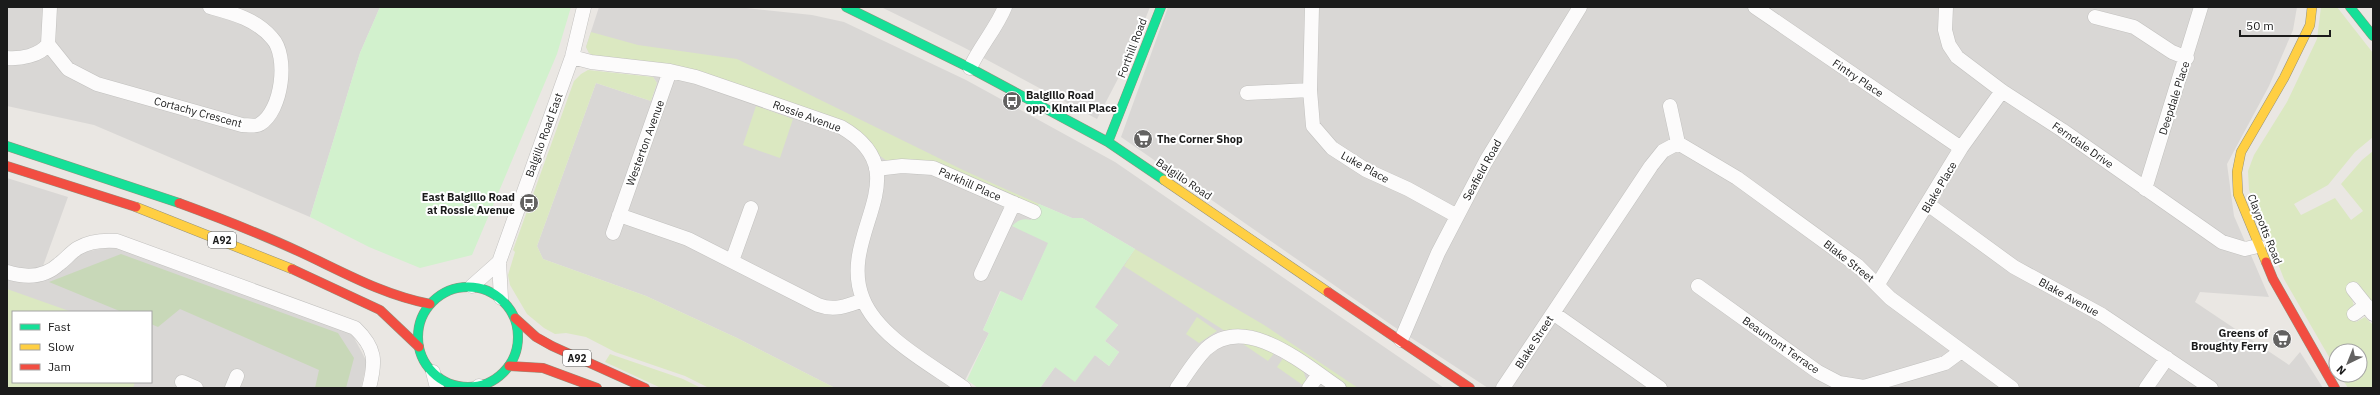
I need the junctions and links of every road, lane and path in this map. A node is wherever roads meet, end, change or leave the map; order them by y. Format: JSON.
{"nodes":[{"id":1,"x":50,"y":7,"type":"edge"},
{"id":2,"x":210,"y":7,"type":"edge"},
{"id":3,"x":584,"y":7,"type":"edge"},
{"id":4,"x":846,"y":7,"type":"edge"},
{"id":5,"x":1005,"y":7,"type":"edge"},
{"id":6,"x":1161,"y":7,"type":"edge"},
{"id":7,"x":1312,"y":7,"type":"edge"},
{"id":8,"x":1580,"y":7,"type":"edge"},
{"id":9,"x":1755,"y":7,"type":"edge"},
{"id":10,"x":1946,"y":7,"type":"edge"},
{"id":11,"x":2201,"y":7,"type":"edge"},
{"id":12,"x":2312,"y":7,"type":"edge"},
{"id":13,"x":2350,"y":7,"type":"edge"},
{"id":14,"x":2095,"y":17,"type":"dead end"},
{"id":15,"x":2373,"y":36,"type":"edge"},
{"id":16,"x":48,"y":44,"type":"junction"},
{"id":17,"x":572,"y":57,"type":"junction"},
{"id":18,"x":7,"y":58,"type":"edge"},
{"id":19,"x":2187,"y":58,"type":"junction"},
{"id":20,"x":970,"y":68,"type":"junction"},
{"id":21,"x":670,"y":71,"type":"junction"},
{"id":22,"x":1310,"y":90,"type":"junction"},
{"id":23,"x":2002,"y":91,"type":"junction"},
{"id":24,"x":1247,"y":93,"type":"dead end"},
{"id":25,"x":1670,"y":106,"type":"dead end"},
{"id":26,"x":1108,"y":142,"type":"junction"},
{"id":27,"x":1678,"y":143,"type":"junction"},
{"id":28,"x":7,"y":146,"type":"edge"},
{"id":29,"x":1962,"y":148,"type":"junction"},
{"id":30,"x":7,"y":166,"type":"edge"},
{"id":31,"x":876,"y":169,"type":"junction"},
{"id":32,"x":2145,"y":189,"type":"junction"},
{"id":33,"x":1014,"y":203,"type":"junction"},
{"id":34,"x":1928,"y":205,"type":"junction"},
{"id":35,"x":751,"y":208,"type":"dead end"},
{"id":36,"x":1034,"y":212,"type":"dead end"},
{"id":37,"x":619,"y":215,"type":"junction"},
{"id":38,"x":1457,"y":216,"type":"junction"},
{"id":39,"x":612,"y":233,"type":"dead end"},
{"id":40,"x":2258,"y":246,"type":"junction"},
{"id":41,"x":732,"y":261,"type":"junction"},
{"id":42,"x":498,"y":262,"type":"junction"},
{"id":43,"x":7,"y":272,"type":"edge"},
{"id":44,"x":981,"y":274,"type":"dead end"},
{"id":45,"x":1878,"y":284,"type":"junction"},
{"id":46,"x":472,"y":286,"type":"junction"},
{"id":47,"x":1698,"y":286,"type":"dead end"},
{"id":48,"x":2353,"y":289,"type":"dead end"},
{"id":49,"x":501,"y":298,"type":"junction"},
{"id":50,"x":863,"y":300,"type":"junction"},
{"id":51,"x":430,"y":304,"type":"junction"},
{"id":52,"x":2369,"y":310,"type":"edge"},
{"id":53,"x":1553,"y":313,"type":"junction"},
{"id":54,"x":2354,"y":314,"type":"dead end"},
{"id":55,"x":515,"y":318,"type":"junction"},
{"id":56,"x":1401,"y":340,"type":"junction"},
{"id":57,"x":419,"y":347,"type":"junction"},
{"id":58,"x":1960,"y":352,"type":"junction"},
{"id":59,"x":2167,"y":358,"type":"junction"},
{"id":60,"x":510,"y":366,"type":"junction"},
{"id":61,"x":433,"y":372,"type":"junction"},
{"id":62,"x":1318,"y":374,"type":"junction"},
{"id":63,"x":182,"y":382,"type":"dead end"},
{"id":64,"x":478,"y":387,"type":"edge"},
{"id":65,"x":196,"y":388,"type":"edge"},
{"id":66,"x":369,"y":388,"type":"edge"},
{"id":67,"x":437,"y":388,"type":"edge"},
{"id":68,"x":597,"y":388,"type":"edge"},
{"id":69,"x":645,"y":388,"type":"edge"},
{"id":70,"x":964,"y":388,"type":"edge"},
{"id":71,"x":1177,"y":388,"type":"edge"},
{"id":72,"x":1309,"y":388,"type":"edge"},
{"id":73,"x":1339,"y":388,"type":"edge"},
{"id":74,"x":1470,"y":388,"type":"edge"},
{"id":75,"x":1504,"y":388,"type":"edge"},
{"id":76,"x":1660,"y":388,"type":"edge"},
{"id":77,"x":2012,"y":388,"type":"edge"},
{"id":78,"x":2146,"y":388,"type":"edge"},
{"id":79,"x":2211,"y":388,"type":"edge"},
{"id":80,"x":2335,"y":388,"type":"edge"}],
"edges":[{"from":1,"to":16,"type":"street"},
{"from":2,"to":16,"type":"street","name":"Cortachy Crescent"},
{"from":3,"to":17,"type":"street","name":"Balgillo Road East"},
{"from":4,"to":20,"type":"main road","name":"Balgillo Road"},
{"from":5,"to":20,"type":"street"},
{"from":6,"to":26,"type":"main road","name":"Forthill Road"},
{"from":7,"to":22,"type":"street","name":"Luke Place"},
{"from":8,"to":38,"type":"street","name":"Seafield Road"},
{"from":9,"to":29,"type":"street","name":"Fintry Place"},
{"from":10,"to":23,"type":"street","name":"Ferndale Drive"},
{"from":11,"to":19,"type":"street","name":"Deepdale Place"},
{"from":12,"to":40,"type":"main road","name":"Claypotts Road"},
{"from":13,"to":15,"type":"main road"},
{"from":14,"to":19,"type":"street"},
{"from":16,"to":18,"type":"street"},
{"from":17,"to":21,"type":"street","name":"Rossie Avenue"},
{"from":17,"to":42,"type":"street","name":"Balgillo Road East"},
{"from":19,"to":32,"type":"street","name":"Deepdale Place"},
{"from":20,"to":26,"type":"main road","name":"Balgillo Road"},
{"from":21,"to":31,"type":"street","name":"Rossie Avenue"},
{"from":21,"to":37,"type":"street","name":"Westerton Avenue"},
{"from":22,"to":24,"type":"street"},
{"from":22,"to":38,"type":"street","name":"Luke Place"},
{"from":23,"to":29,"type":"street","name":"Blake Place"},
{"from":23,"to":32,"type":"street","name":"Ferndale Drive"},
{"from":25,"to":27,"type":"street"},
{"from":26,"to":56,"type":"main road","name":"Balgillo Road"},
{"from":27,"to":45,"type":"street","name":"Blake Street"},
{"from":27,"to":53,"type":"street","name":"Blake Street"},
{"from":28,"to":51,"type":"main road","number":"A92"},
{"from":29,"to":34,"type":"street","name":"Blake Place"},
{"from":30,"to":57,"type":"main road","number":"A92"},
{"from":31,"to":33,"type":"street","name":"Parkhill Place"},
{"from":31,"to":50,"type":"street","name":"Rossie Avenue"},
{"from":32,"to":40,"type":"street","name":"Ferndale Drive"},
{"from":33,"to":36,"type":"street","name":"Parkhill Place"},
{"from":33,"to":44,"type":"street","name":"Parkhill Place"},
{"from":34,"to":45,"type":"street","name":"Blake Place"},
{"from":34,"to":59,"type":"street","name":"Blake Avenue"},
{"from":35,"to":41,"type":"street"},
{"from":37,"to":39,"type":"street","name":"Westerton Avenue"},
{"from":37,"to":41,"type":"street"},
{"from":38,"to":56,"type":"street","name":"Seafield Road"},
{"from":40,"to":80,"type":"main road","name":"Claypotts Road"},
{"from":41,"to":50,"type":"street"},
{"from":42,"to":46,"type":"street","name":"Balgillo Road East"},
{"from":42,"to":49,"type":"street","name":"Balgillo Road East"},
{"from":43,"to":66,"type":"street"},
{"from":45,"to":58,"type":"street","name":"Blake Street"},
{"from":46,"to":49,"type":"main road","number":"A92"},
{"from":46,"to":51,"type":"main road","number":"A92"},
{"from":47,"to":58,"type":"street","name":"Beaumont Terrace"},
{"from":48,"to":52,"type":"street"},
{"from":49,"to":55,"type":"main road","number":"A92"},
{"from":50,"to":70,"type":"street","name":"Rossie Avenue"},
{"from":51,"to":57,"type":"main road","number":"A92"},
{"from":52,"to":54,"type":"street"},
{"from":53,"to":75,"type":"street","name":"Blake Street"},
{"from":53,"to":76,"type":"street"},
{"from":55,"to":60,"type":"main road","number":"A92"},
{"from":55,"to":69,"type":"main road","number":"A92"},
{"from":56,"to":74,"type":"main road","name":"Balgillo Road"},
{"from":57,"to":61,"type":"main road","number":"A92"},
{"from":58,"to":77,"type":"street","name":"Blake Street"},
{"from":59,"to":78,"type":"street"},
{"from":59,"to":79,"type":"street","name":"Blake Avenue"},
{"from":60,"to":64,"type":"main road","number":"A92"},
{"from":60,"to":68,"type":"main road","number":"A92"},
{"from":61,"to":64,"type":"main road","number":"A92"},
{"from":61,"to":67,"type":"street"},
{"from":62,"to":71,"type":"street"},
{"from":62,"to":72,"type":"street"},
{"from":62,"to":73,"type":"street"},
{"from":63,"to":65,"type":"street"}]}
